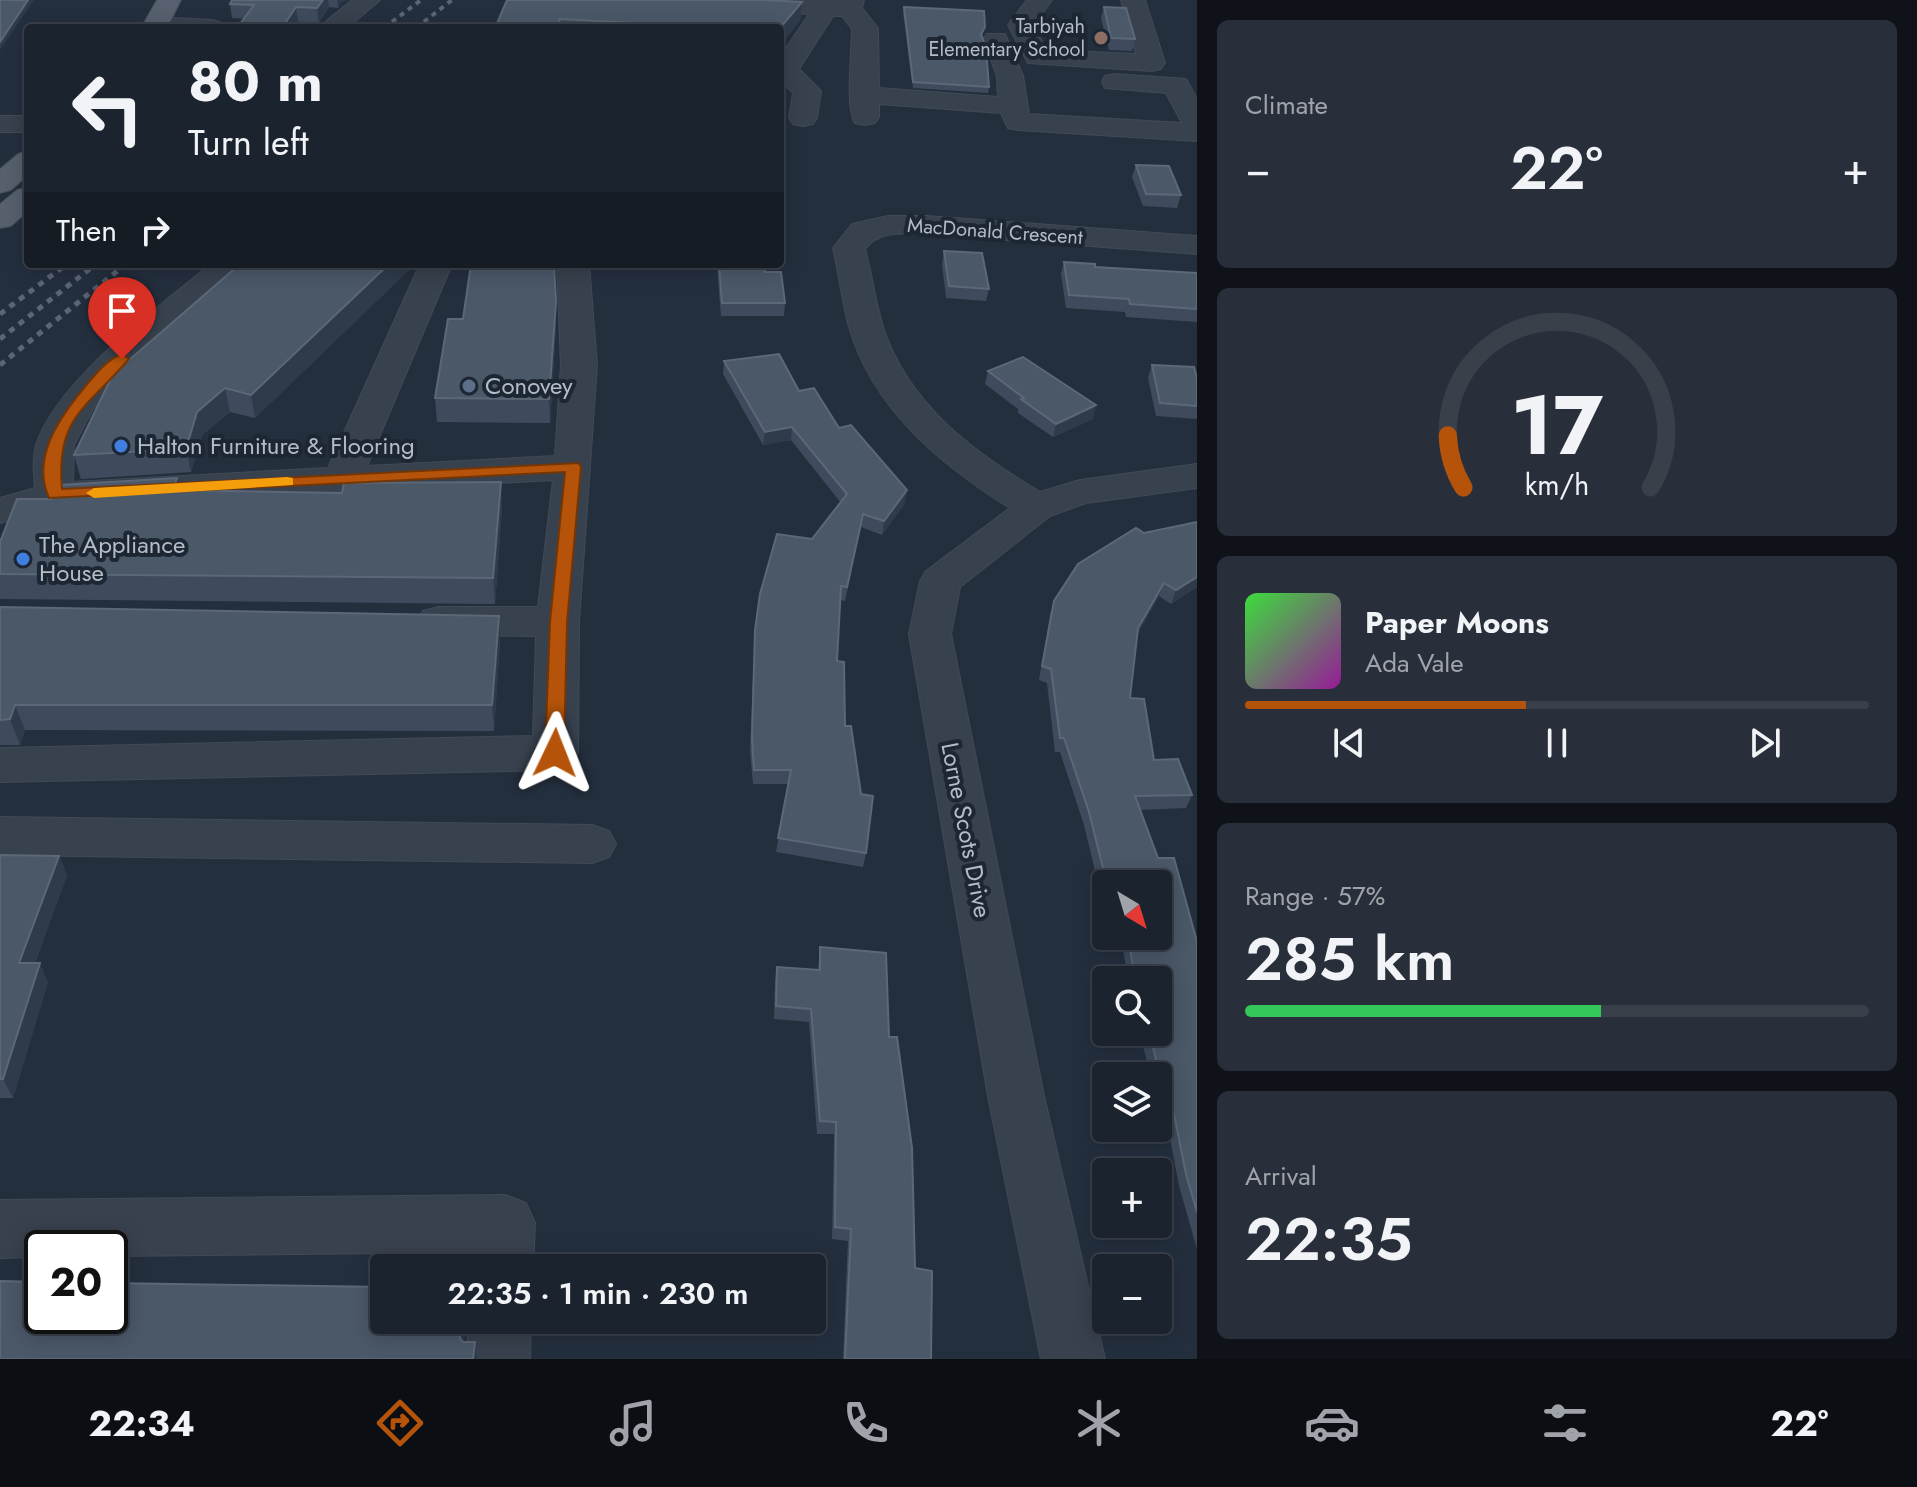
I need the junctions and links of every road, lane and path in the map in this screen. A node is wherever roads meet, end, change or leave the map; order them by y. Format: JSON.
{"nodes":[{"id":1,"x":169,"y":0,"type":"edge"},
{"id":2,"x":368,"y":0,"type":"edge"},
{"id":3,"x":673,"y":0,"type":"edge"},
{"id":4,"x":1040,"y":0,"type":"edge"},
{"id":5,"x":1133,"y":0,"type":"edge"},
{"id":6,"x":842,"y":6,"type":"edge"},
{"id":7,"x":217,"y":22,"type":"edge"},
{"id":8,"x":157,"y":24,"type":"edge"},
{"id":9,"x":192,"y":24,"type":"edge"},
{"id":10,"x":336,"y":24,"type":"edge"},
{"id":11,"x":996,"y":39,"type":"dead end"},
{"id":12,"x":784,"y":73,"type":"edge"},
{"id":13,"x":784,"y":75,"type":"edge"},
{"id":14,"x":1012,"y":94,"type":"junction"},
{"id":15,"x":803,"y":118,"type":"dead end"},
{"id":16,"x":1194,"y":122,"type":"edge"},
{"id":17,"x":0,"y":124,"type":"edge"},
{"id":18,"x":24,"y":124,"type":"edge"},
{"id":19,"x":24,"y":163,"type":"edge"},
{"id":20,"x":0,"y":184,"type":"edge"},
{"id":21,"x":24,"y":199,"type":"edge"},
{"id":22,"x":0,"y":219,"type":"edge"},
{"id":23,"x":1197,"y":245,"type":"edge"},
{"id":24,"x":225,"y":268,"type":"edge"},
{"id":25,"x":434,"y":268,"type":"edge"},
{"id":26,"x":573,"y":268,"type":"edge"},
{"id":27,"x":573,"y":467,"type":"junction"},
{"id":28,"x":1197,"y":476,"type":"edge"},
{"id":29,"x":343,"y":478,"type":"junction"},
{"id":30,"x":55,"y":495,"type":"junction"},
{"id":31,"x":1036,"y":507,"type":"junction"},
{"id":32,"x":0,"y":511,"type":"edge"},
{"id":33,"x":399,"y":620,"type":"edge"},
{"id":34,"x":558,"y":622,"type":"junction"},
{"id":35,"x":0,"y":765,"type":"edge"},
{"id":36,"x":0,"y":836,"type":"edge"},
{"id":37,"x":592,"y":844,"type":"dead end"},
{"id":38,"x":0,"y":1229,"type":"edge"},
{"id":39,"x":504,"y":1254,"type":"edge"},
{"id":40,"x":499,"y":1334,"type":"edge"},
{"id":41,"x":498,"y":1359,"type":"edge"},
{"id":42,"x":1073,"y":1359,"type":"edge"}],
"edges":[{"from":1,"to":8,"type":"main road"},
{"from":2,"to":10,"type":"street"},
{"from":3,"to":6,"type":"street"},
{"from":4,"to":5,"type":"street"},
{"from":6,"to":12,"type":"street"},
{"from":6,"to":14,"type":"street"},
{"from":7,"to":9,"type":"street"},
{"from":11,"to":14,"type":"street"},
{"from":13,"to":15,"type":"street"},
{"from":14,"to":16,"type":"street"},
{"from":14,"to":16,"type":"street"},
{"from":17,"to":18,"type":"street"},
{"from":19,"to":20,"type":"main road"},
{"from":21,"to":22,"type":"main road"},
{"from":23,"to":31,"type":"street","name":"MacDonald Crescent"},
{"from":24,"to":30,"type":"street"},
{"from":25,"to":29,"type":"street"},
{"from":26,"to":27,"type":"street"},
{"from":27,"to":29,"type":"street"},
{"from":27,"to":34,"type":"street"},
{"from":28,"to":31,"type":"street","name":"Lorne Scots Drive"},
{"from":29,"to":30,"type":"street"},
{"from":30,"to":32,"type":"street"},
{"from":31,"to":42,"type":"street","name":"Lorne Scots Drive"},
{"from":33,"to":34,"type":"street"},
{"from":34,"to":35,"type":"street"},
{"from":36,"to":37,"type":"street"},
{"from":38,"to":39,"type":"street"},
{"from":40,"to":41,"type":"street"}]}
